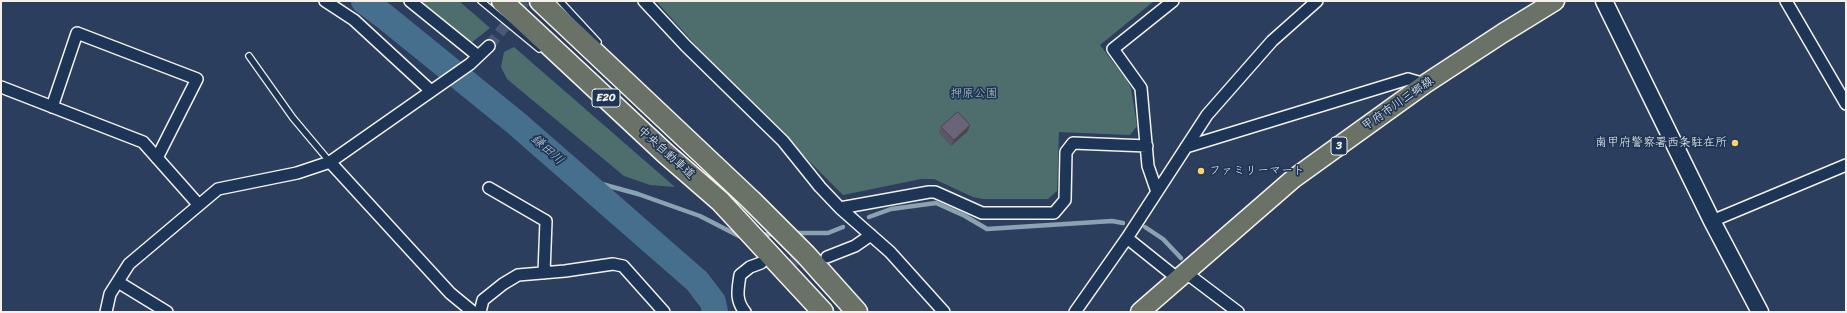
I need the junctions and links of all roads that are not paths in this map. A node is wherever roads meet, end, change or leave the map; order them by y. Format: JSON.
{"nodes":[{"id":1,"x":325,"y":1,"type":"edge"},
{"id":2,"x":410,"y":1,"type":"edge"},
{"id":3,"x":481,"y":1,"type":"edge"},
{"id":4,"x":502,"y":1,"type":"edge"},
{"id":5,"x":540,"y":1,"type":"edge"},
{"id":6,"x":560,"y":1,"type":"edge"},
{"id":7,"x":644,"y":1,"type":"edge"},
{"id":8,"x":1173,"y":1,"type":"edge"},
{"id":9,"x":1555,"y":1,"type":"edge"},
{"id":10,"x":1604,"y":1,"type":"edge"},
{"id":11,"x":1786,"y":1,"type":"edge"},
{"id":12,"x":1314,"y":2,"type":"edge"},
{"id":13,"x":489,"y":46,"type":"tunnel mouth"},
{"id":14,"x":604,"y":49,"type":"dead end"},
{"id":15,"x":543,"y":52,"type":"dead end"},
{"id":16,"x":249,"y":56,"type":"dead end"},
{"id":17,"x":474,"y":60,"type":"junction"},
{"id":18,"x":619,"y":66,"type":"dead end"},
{"id":19,"x":580,"y":82,"type":"dead end"},
{"id":20,"x":1425,"y":84,"type":"junction"},
{"id":21,"x":1,"y":87,"type":"edge"},
{"id":22,"x":435,"y":89,"type":"junction"},
{"id":23,"x":1846,"y":104,"type":"edge"},
{"id":24,"x":52,"y":107,"type":"junction"},
{"id":25,"x":682,"y":136,"type":"junction"},
{"id":26,"x":1146,"y":146,"type":"junction"},
{"id":27,"x":1186,"y":147,"type":"junction"},
{"id":28,"x":666,"y":154,"type":"junction"},
{"id":29,"x":157,"y":158,"type":"junction"},
{"id":30,"x":330,"y":162,"type":"junction"},
{"id":31,"x":1846,"y":165,"type":"edge"},
{"id":32,"x":489,"y":188,"type":"dead end"},
{"id":33,"x":1157,"y":192,"type":"junction"},
{"id":34,"x":198,"y":204,"type":"junction"},
{"id":35,"x":840,"y":208,"type":"junction"},
{"id":36,"x":1712,"y":221,"type":"junction"},
{"id":37,"x":871,"y":235,"type":"junction"},
{"id":38,"x":1127,"y":238,"type":"junction"},
{"id":39,"x":827,"y":257,"type":"dead end"},
{"id":40,"x":767,"y":259,"type":"junction"},
{"id":41,"x":544,"y":273,"type":"junction"},
{"id":42,"x":1181,"y":275,"type":"junction"},
{"id":43,"x":118,"y":282,"type":"junction"},
{"id":44,"x":106,"y":312,"type":"edge"},
{"id":45,"x":167,"y":312,"type":"edge"},
{"id":46,"x":473,"y":312,"type":"edge"},
{"id":47,"x":480,"y":312,"type":"edge"},
{"id":48,"x":664,"y":312,"type":"edge"},
{"id":49,"x":745,"y":312,"type":"edge"},
{"id":50,"x":823,"y":312,"type":"edge"},
{"id":51,"x":857,"y":312,"type":"edge"},
{"id":52,"x":944,"y":312,"type":"edge"},
{"id":53,"x":1075,"y":312,"type":"edge"},
{"id":54,"x":1140,"y":312,"type":"edge"},
{"id":55,"x":1238,"y":312,"type":"edge"},
{"id":56,"x":1760,"y":312,"type":"edge"}],
"edges":[{"from":1,"to":22,"type":"street"},
{"from":2,"to":17,"type":"street"},
{"from":3,"to":15,"type":"lane"},
{"from":4,"to":28,"type":"highway","name":"中央自動車道","number":"E20"},
{"from":5,"to":25,"type":"highway","name":"中央自動車道","number":"E20"},
{"from":6,"to":14,"type":"lane"},
{"from":7,"to":35,"type":"street"},
{"from":8,"to":26,"type":"street"},
{"from":9,"to":20,"type":"main road","name":"甲府市川三郷線","number":"3"},
{"from":10,"to":36,"type":"street"},
{"from":11,"to":23,"type":"street"},
{"from":12,"to":27,"type":"street"},
{"from":13,"to":17,"type":"street"},
{"from":16,"to":30,"type":"lane"},
{"from":17,"to":22,"type":"street"},
{"from":18,"to":25,"type":"lane"},
{"from":19,"to":28,"type":"lane"},
{"from":20,"to":27,"type":"street"},
{"from":20,"to":42,"type":"main road","name":"甲府市川三郷線","number":"3"},
{"from":21,"to":24,"type":"street"},
{"from":22,"to":30,"type":"street"},
{"from":24,"to":29,"type":"street"},
{"from":24,"to":29,"type":"street"},
{"from":25,"to":51,"type":"highway","name":"中央自動車道","number":"E20"},
{"from":26,"to":33,"type":"street"},
{"from":26,"to":35,"type":"street"},
{"from":27,"to":33,"type":"street"},
{"from":28,"to":40,"type":"highway","name":"中央自動車道","number":"E20"},
{"from":29,"to":34,"type":"street"},
{"from":30,"to":34,"type":"street"},
{"from":30,"to":46,"type":"street"},
{"from":31,"to":36,"type":"street"},
{"from":32,"to":41,"type":"street"},
{"from":33,"to":38,"type":"street"},
{"from":34,"to":43,"type":"street"},
{"from":35,"to":37,"type":"street"},
{"from":36,"to":56,"type":"street"},
{"from":37,"to":39,"type":"street"},
{"from":37,"to":52,"type":"street"},
{"from":38,"to":42,"type":"street"},
{"from":38,"to":53,"type":"street"},
{"from":40,"to":49,"type":"street"},
{"from":40,"to":50,"type":"highway","name":"中央自動車道","number":"E20"},
{"from":41,"to":47,"type":"street"},
{"from":41,"to":48,"type":"street"},
{"from":42,"to":54,"type":"main road","name":"甲府市川三郷線","number":"3"},
{"from":42,"to":55,"type":"street"},
{"from":43,"to":44,"type":"street"},
{"from":43,"to":45,"type":"street"}]}
